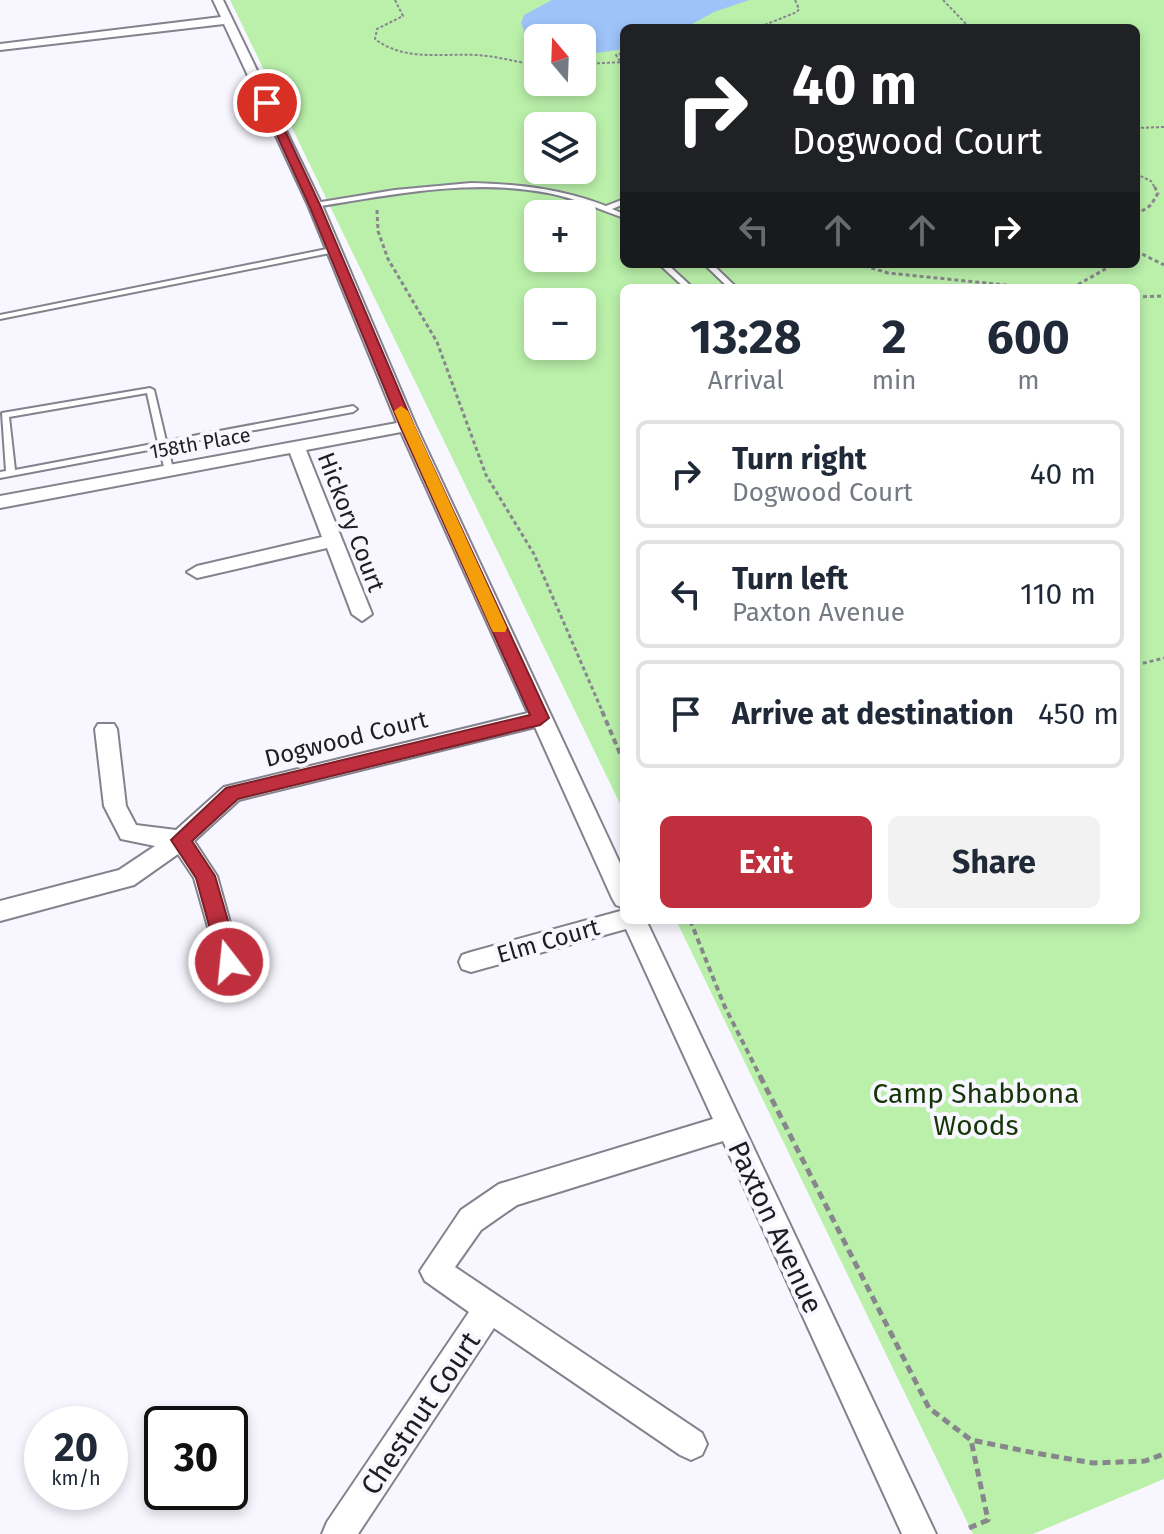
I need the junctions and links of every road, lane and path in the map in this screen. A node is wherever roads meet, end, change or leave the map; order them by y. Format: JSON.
{"nodes":[{"id":1,"x":218,"y":0,"type":"edge"},
{"id":2,"x":395,"y":0,"type":"edge"},
{"id":3,"x":795,"y":0,"type":"edge"},
{"id":4,"x":943,"y":0,"type":"edge"},
{"id":5,"x":227,"y":20,"type":"junction"},
{"id":6,"x":768,"y":24,"type":"edge"},
{"id":7,"x":966,"y":24,"type":"edge"},
{"id":8,"x":0,"y":47,"type":"edge"},
{"id":9,"x":524,"y":62,"type":"edge"},
{"id":10,"x":620,"y":62,"type":"edge"},
{"id":11,"x":596,"y":63,"type":"edge"},
{"id":12,"x":1164,"y":127,"type":"edge"},
{"id":13,"x":1140,"y":128,"type":"edge"},
{"id":14,"x":1140,"y":176,"type":"edge"},
{"id":15,"x":374,"y":196,"type":"junction"},
{"id":16,"x":620,"y":203,"type":"edge"},
{"id":17,"x":315,"y":205,"type":"junction"},
{"id":18,"x":608,"y":208,"type":"junction"},
{"id":19,"x":1140,"y":212,"type":"edge"},
{"id":20,"x":620,"y":215,"type":"edge"},
{"id":21,"x":332,"y":250,"type":"junction"},
{"id":22,"x":1140,"y":253,"type":"edge"},
{"id":23,"x":1164,"y":265,"type":"edge"},
{"id":24,"x":667,"y":268,"type":"edge"},
{"id":25,"x":712,"y":268,"type":"edge"},
{"id":26,"x":871,"y":268,"type":"edge"},
{"id":27,"x":1107,"y":268,"type":"edge"},
{"id":28,"x":685,"y":284,"type":"edge"},
{"id":29,"x":729,"y":284,"type":"edge"},
{"id":30,"x":996,"y":284,"type":"edge"},
{"id":31,"x":1079,"y":284,"type":"edge"},
{"id":32,"x":1164,"y":296,"type":"edge"},
{"id":33,"x":1140,"y":297,"type":"edge"},
{"id":34,"x":0,"y":317,"type":"edge"},
{"id":35,"x":353,"y":409,"type":"dead end"},
{"id":36,"x":407,"y":426,"type":"junction"},
{"id":37,"x":163,"y":445,"type":"junction"},
{"id":38,"x":296,"y":447,"type":"junction"},
{"id":39,"x":169,"y":470,"type":"junction"},
{"id":40,"x":11,"y":473,"type":"junction"},
{"id":41,"x":0,"y":475,"type":"edge"},
{"id":42,"x":0,"y":502,"type":"edge"},
{"id":43,"x":333,"y":541,"type":"junction"},
{"id":44,"x":197,"y":572,"type":"dead end"},
{"id":45,"x":362,"y":614,"type":"dead end"},
{"id":46,"x":1164,"y":658,"type":"edge"},
{"id":47,"x":1140,"y":664,"type":"edge"},
{"id":48,"x":540,"y":718,"type":"junction"},
{"id":49,"x":106,"y":729,"type":"dead end"},
{"id":50,"x":620,"y":754,"type":"edge"},
{"id":51,"x":181,"y":840,"type":"junction"},
{"id":52,"x":620,"y":889,"type":"edge"},
{"id":53,"x":0,"y":911,"type":"edge"},
{"id":54,"x":620,"y":921,"type":"edge"},
{"id":55,"x":636,"y":924,"type":"edge"},
{"id":56,"x":692,"y":924,"type":"edge"},
{"id":57,"x":229,"y":962,"type":"dead end"},
{"id":58,"x":471,"y":962,"type":"dead end"},
{"id":59,"x":729,"y":1127,"type":"junction"},
{"id":60,"x":489,"y":1309,"type":"junction"},
{"id":61,"x":971,"y":1440,"type":"junction"},
{"id":62,"x":691,"y":1444,"type":"dead end"},
{"id":63,"x":1164,"y":1454,"type":"edge"},
{"id":64,"x":969,"y":1528,"type":"dead end"},
{"id":65,"x":339,"y":1534,"type":"edge"},
{"id":66,"x":919,"y":1534,"type":"edge"}],
"edges":[{"from":1,"to":5,"type":"street"},
{"from":2,"to":9,"type":"path"},
{"from":3,"to":6,"type":"path"},
{"from":4,"to":7,"type":"path"},
{"from":5,"to":8,"type":"street"},
{"from":5,"to":17,"type":"street"},
{"from":10,"to":11,"type":"path"},
{"from":12,"to":13,"type":"path"},
{"from":14,"to":19,"type":"path"},
{"from":15,"to":17,"type":"lane"},
{"from":15,"to":18,"type":"lane"},
{"from":15,"to":50,"type":"path"},
{"from":16,"to":18,"type":"lane"},
{"from":17,"to":21,"type":"street"},
{"from":18,"to":20,"type":"lane"},
{"from":21,"to":34,"type":"lane"},
{"from":21,"to":36,"type":"street"},
{"from":22,"to":23,"type":"path"},
{"from":24,"to":28,"type":"lane"},
{"from":25,"to":29,"type":"lane"},
{"from":26,"to":30,"type":"path"},
{"from":27,"to":31,"type":"path"},
{"from":32,"to":33,"type":"path"},
{"from":35,"to":37,"type":"lane"},
{"from":36,"to":38,"type":"street","name":"158th Place"},
{"from":36,"to":48,"type":"street"},
{"from":37,"to":39,"type":"lane"},
{"from":37,"to":40,"type":"lane"},
{"from":37,"to":40,"type":"lane"},
{"from":38,"to":39,"type":"street","name":"158th Place"},
{"from":38,"to":43,"type":"street","name":"Hickory Court"},
{"from":39,"to":42,"type":"street","name":"158th Place"},
{"from":40,"to":41,"type":"lane"},
{"from":43,"to":44,"type":"street"},
{"from":43,"to":45,"type":"street","name":"Hickory Court"},
{"from":46,"to":47,"type":"path"},
{"from":48,"to":51,"type":"street","name":"Dogwood Court"},
{"from":48,"to":52,"type":"street"},
{"from":49,"to":51,"type":"street"},
{"from":51,"to":53,"type":"street","name":"Dogwood Court"},
{"from":51,"to":57,"type":"street"},
{"from":54,"to":58,"type":"street","name":"Elm Court"},
{"from":55,"to":59,"type":"street","name":"Paxton Avenue"},
{"from":56,"to":61,"type":"path"},
{"from":59,"to":60,"type":"street","name":"Chestnut Court"},
{"from":59,"to":66,"type":"street","name":"Paxton Avenue"},
{"from":60,"to":62,"type":"street"},
{"from":60,"to":65,"type":"street","name":"Chestnut Court"},
{"from":61,"to":63,"type":"path"},
{"from":61,"to":64,"type":"path"}]}
